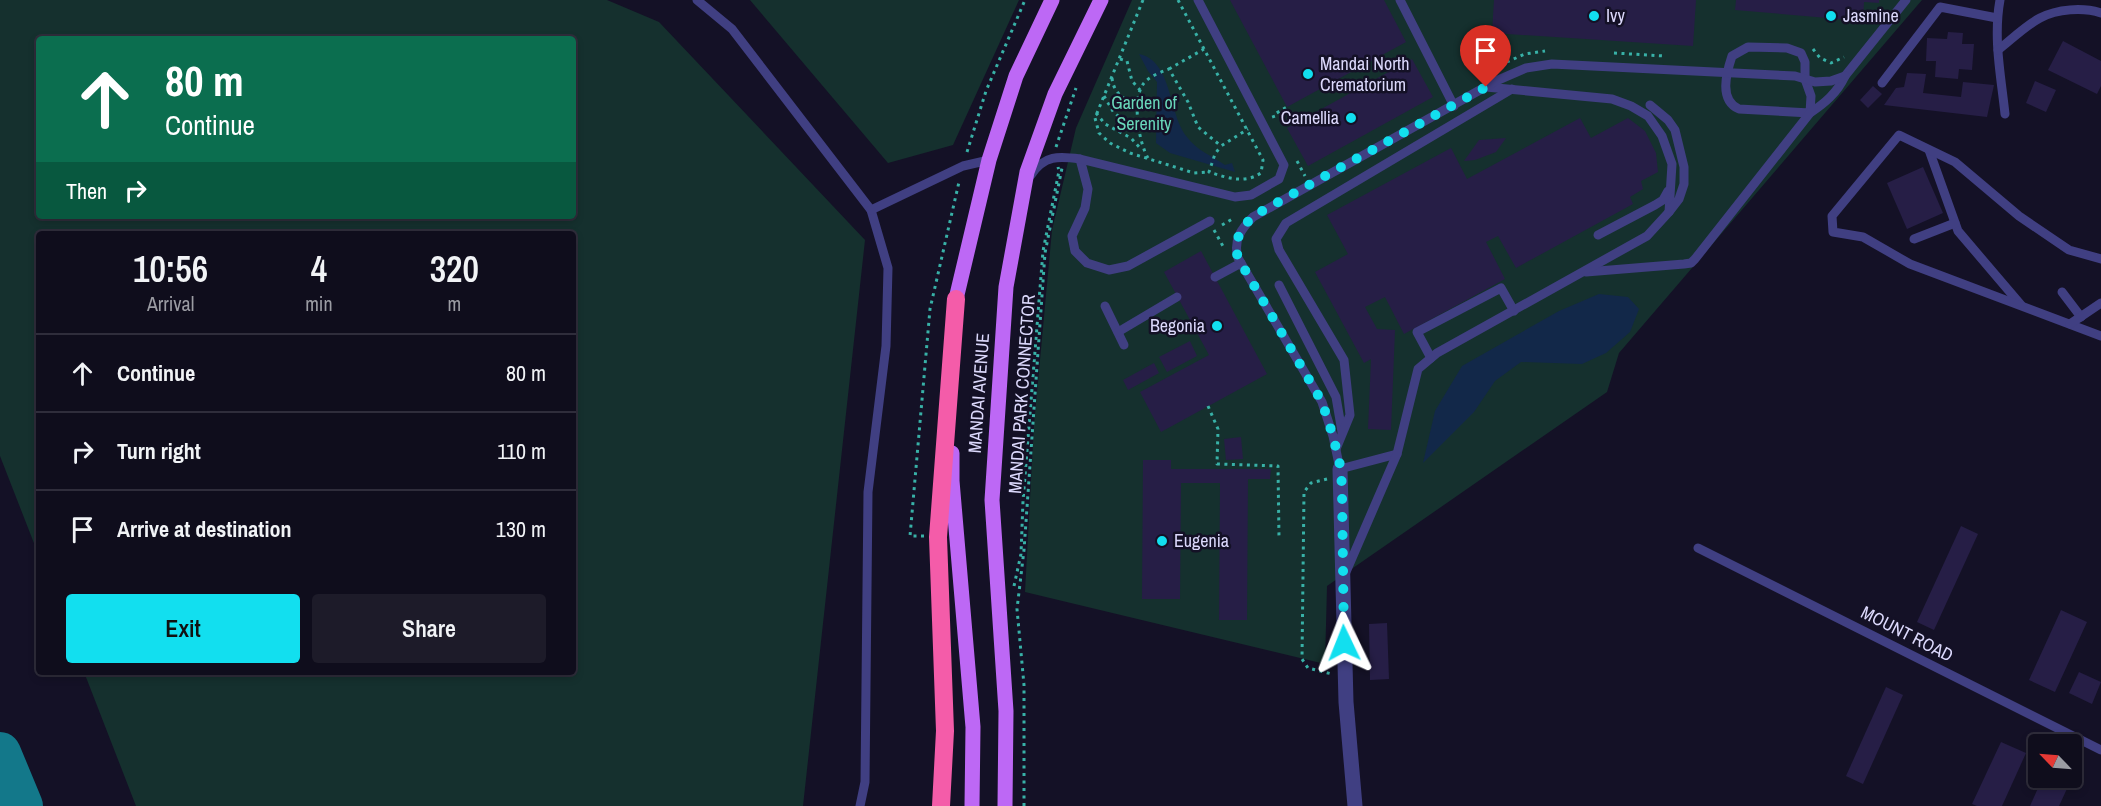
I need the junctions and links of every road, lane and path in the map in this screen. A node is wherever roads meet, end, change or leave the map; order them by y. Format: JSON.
{"nodes":[{"id":1,"x":697,"y":0,"type":"edge"},
{"id":2,"x":1052,"y":0,"type":"edge"},
{"id":3,"x":1101,"y":0,"type":"edge"},
{"id":4,"x":1143,"y":0,"type":"edge"},
{"id":5,"x":1178,"y":0,"type":"edge"},
{"id":6,"x":1198,"y":0,"type":"edge"},
{"id":7,"x":1400,"y":0,"type":"edge"},
{"id":8,"x":1906,"y":0,"type":"edge"},
{"id":9,"x":2000,"y":0,"type":"edge"},
{"id":10,"x":2101,"y":13,"type":"edge"},
{"id":11,"x":1997,"y":18,"type":"junction"},
{"id":12,"x":1204,"y":49,"type":"junction"},
{"id":13,"x":1998,"y":50,"type":"junction"},
{"id":14,"x":1119,"y":58,"type":"junction"},
{"id":15,"x":1169,"y":69,"type":"junction"},
{"id":16,"x":1726,"y":73,"type":"junction"},
{"id":17,"x":1845,"y":75,"type":"junction"},
{"id":18,"x":1112,"y":76,"type":"junction"},
{"id":19,"x":1080,"y":78,"type":"dead end"},
{"id":20,"x":1805,"y":79,"type":"junction"},
{"id":21,"x":1882,"y":83,"type":"dead end"},
{"id":22,"x":1074,"y":85,"type":"dead end"},
{"id":23,"x":1486,"y":87,"type":"junction"},
{"id":24,"x":1512,"y":89,"type":"junction"},
{"id":25,"x":1140,"y":90,"type":"junction"},
{"id":26,"x":1104,"y":96,"type":"junction"},
{"id":27,"x":1650,"y":105,"type":"dead end"},
{"id":28,"x":1287,"y":106,"type":"dead end"},
{"id":29,"x":1454,"y":106,"type":"junction"},
{"id":30,"x":1138,"y":109,"type":"junction"},
{"id":31,"x":1096,"y":113,"type":"junction"},
{"id":32,"x":1810,"y":113,"type":"junction"},
{"id":33,"x":2006,"y":114,"type":"dead end"},
{"id":34,"x":1273,"y":115,"type":"junction"},
{"id":35,"x":1261,"y":121,"type":"junction"},
{"id":36,"x":1278,"y":125,"type":"dead end"},
{"id":37,"x":1248,"y":129,"type":"junction"},
{"id":38,"x":1140,"y":134,"type":"junction"},
{"id":39,"x":1221,"y":146,"type":"junction"},
{"id":40,"x":1929,"y":150,"type":"junction"},
{"id":41,"x":1144,"y":151,"type":"junction"},
{"id":42,"x":1056,"y":156,"type":"junction"},
{"id":43,"x":1294,"y":157,"type":"dead end"},
{"id":44,"x":1148,"y":158,"type":"junction"},
{"id":45,"x":1080,"y":159,"type":"junction"},
{"id":46,"x":989,"y":160,"type":"junction"},
{"id":47,"x":1209,"y":172,"type":"junction"},
{"id":48,"x":1305,"y":178,"type":"dead end"},
{"id":49,"x":1024,"y":184,"type":"junction"},
{"id":50,"x":1671,"y":186,"type":"junction"},
{"id":51,"x":871,"y":210,"type":"junction"},
{"id":52,"x":1669,"y":212,"type":"junction"},
{"id":53,"x":1210,"y":221,"type":"dead end"},
{"id":54,"x":1955,"y":223,"type":"junction"},
{"id":55,"x":1598,"y":235,"type":"dead end"},
{"id":56,"x":1914,"y":239,"type":"dead end"},
{"id":57,"x":2101,"y":259,"type":"edge"},
{"id":58,"x":1241,"y":263,"type":"junction"},
{"id":59,"x":1581,"y":273,"type":"junction"},
{"id":60,"x":1215,"y":277,"type":"dead end"},
{"id":61,"x":1279,"y":285,"type":"dead end"},
{"id":62,"x":2062,"y":292,"type":"dead end"},
{"id":63,"x":1177,"y":297,"type":"dead end"},
{"id":64,"x":956,"y":299,"type":"junction"},
{"id":65,"x":2101,"y":303,"type":"edge"},
{"id":66,"x":1105,"y":306,"type":"dead end"},
{"id":67,"x":2022,"y":306,"type":"junction"},
{"id":68,"x":1514,"y":311,"type":"junction"},
{"id":69,"x":2081,"y":317,"type":"junction"},
{"id":70,"x":2070,"y":324,"type":"junction"},
{"id":71,"x":1118,"y":332,"type":"junction"},
{"id":72,"x":2101,"y":336,"type":"edge"},
{"id":73,"x":1124,"y":345,"type":"dead end"},
{"id":74,"x":1431,"y":358,"type":"junction"},
{"id":75,"x":1208,"y":406,"type":"dead end"},
{"id":76,"x":1342,"y":435,"type":"junction"},
{"id":77,"x":1336,"y":449,"type":"junction"},
{"id":78,"x":1397,"y":454,"type":"junction"},
{"id":79,"x":1336,"y":473,"type":"junction"},
{"id":80,"x":1279,"y":538,"type":"dead end"},
{"id":81,"x":1698,"y":548,"type":"dead end"},
{"id":82,"x":1343,"y":579,"type":"junction"},
{"id":83,"x":1012,"y":593,"type":"dead end"},
{"id":84,"x":1016,"y":659,"type":"dead end"},
{"id":85,"x":1335,"y":675,"type":"dead end"},
{"id":86,"x":1024,"y":685,"type":"junction"},
{"id":87,"x":2101,"y":750,"type":"edge"},
{"id":88,"x":860,"y":806,"type":"edge"},
{"id":89,"x":940,"y":806,"type":"edge"},
{"id":90,"x":972,"y":806,"type":"edge"},
{"id":91,"x":1005,"y":806,"type":"edge"},
{"id":92,"x":1024,"y":806,"type":"edge"},
{"id":93,"x":1355,"y":806,"type":"edge"}],
"edges":[{"from":1,"to":51,"type":"lane"},
{"from":2,"to":46,"type":"main road","name":"MANDAI AVENUE"},
{"from":3,"to":49,"type":"main road","name":"MANDAI AVENUE"},
{"from":4,"to":14,"type":"path"},
{"from":5,"to":12,"type":"path"},
{"from":6,"to":35,"type":"lane"},
{"from":7,"to":29,"type":"lane"},
{"from":8,"to":17,"type":"lane"},
{"from":9,"to":11,"type":"lane"},
{"from":10,"to":13,"type":"lane"},
{"from":11,"to":13,"type":"lane"},
{"from":11,"to":21,"type":"lane"},
{"from":12,"to":15,"type":"path","bridge":true},
{"from":12,"to":37,"type":"path"},
{"from":13,"to":33,"type":"lane"},
{"from":14,"to":18,"type":"path"},
{"from":14,"to":25,"type":"path"},
{"from":15,"to":25,"type":"path"},
{"from":15,"to":39,"type":"path"},
{"from":16,"to":20,"type":"lane"},
{"from":16,"to":20,"type":"lane"},
{"from":16,"to":23,"type":"lane"},
{"from":16,"to":32,"type":"lane"},
{"from":17,"to":20,"type":"lane"},
{"from":17,"to":32,"type":"lane"},
{"from":18,"to":26,"type":"path"},
{"from":18,"to":30,"type":"path"},
{"from":19,"to":42,"type":"path","name":"MANDAI PARK CONNECTOR"},
{"from":20,"to":32,"type":"lane"},
{"from":22,"to":42,"type":"path"},
{"from":23,"to":24,"type":"lane"},
{"from":23,"to":29,"type":"lane"},
{"from":24,"to":50,"type":"lane"},
{"from":24,"to":76,"type":"lane"},
{"from":25,"to":30,"type":"path"},
{"from":26,"to":31,"type":"path"},
{"from":26,"to":38,"type":"path"},
{"from":27,"to":52,"type":"lane"},
{"from":28,"to":34,"type":"path"},
{"from":29,"to":58,"type":"lane"},
{"from":30,"to":38,"type":"path"},
{"from":31,"to":41,"type":"path"},
{"from":31,"to":44,"type":"path"},
{"from":32,"to":59,"type":"lane"},
{"from":34,"to":35,"type":"path"},
{"from":34,"to":36,"type":"path"},
{"from":35,"to":37,"type":"path"},
{"from":35,"to":45,"type":"lane"},
{"from":37,"to":39,"type":"path"},
{"from":37,"to":47,"type":"path"},
{"from":38,"to":41,"type":"path"},
{"from":39,"to":47,"type":"path"},
{"from":40,"to":54,"type":"lane"},
{"from":40,"to":57,"type":"lane"},
{"from":40,"to":67,"type":"lane"},
{"from":41,"to":44,"type":"path"},
{"from":42,"to":45,"type":"lane"},
{"from":42,"to":49,"type":"lane"},
{"from":42,"to":83,"type":"path"},
{"from":42,"to":86,"type":"path","name":"MANDAI PARK CONNECTOR"},
{"from":43,"to":48,"type":"path"},
{"from":44,"to":47,"type":"path"},
{"from":45,"to":53,"type":"lane"},
{"from":46,"to":51,"type":"lane"},
{"from":46,"to":64,"type":"main road","name":"MANDAI AVENUE"},
{"from":49,"to":91,"type":"main road","name":"MANDAI AVENUE"},
{"from":50,"to":52,"type":"lane"},
{"from":50,"to":55,"type":"lane"},
{"from":51,"to":88,"type":"lane"},
{"from":52,"to":59,"type":"lane"},
{"from":54,"to":56,"type":"lane"},
{"from":54,"to":67,"type":"lane"},
{"from":58,"to":60,"type":"lane"},
{"from":58,"to":77,"type":"lane"},
{"from":59,"to":68,"type":"lane"},
{"from":61,"to":76,"type":"lane"},
{"from":62,"to":69,"type":"lane"},
{"from":63,"to":71,"type":"lane"},
{"from":64,"to":89,"type":"highway"},
{"from":64,"to":90,"type":"main road","name":"MANDAI AVENUE"},
{"from":65,"to":69,"type":"lane"},
{"from":66,"to":71,"type":"lane"},
{"from":67,"to":70,"type":"lane"},
{"from":68,"to":74,"type":"lane"},
{"from":68,"to":74,"type":"lane"},
{"from":69,"to":70,"type":"lane"},
{"from":70,"to":72,"type":"lane"},
{"from":71,"to":73,"type":"lane"},
{"from":74,"to":78,"type":"lane"},
{"from":75,"to":80,"type":"path"},
{"from":76,"to":77,"type":"lane"},
{"from":77,"to":79,"type":"lane"},
{"from":78,"to":79,"type":"lane"},
{"from":78,"to":82,"type":"lane"},
{"from":79,"to":82,"type":"street"},
{"from":79,"to":85,"type":"path"},
{"from":81,"to":87,"type":"lane","name":"MOUNT ROAD"},
{"from":82,"to":93,"type":"street"},
{"from":84,"to":86,"type":"path"},
{"from":86,"to":92,"type":"path","name":"MANDAI PARK CONNECTOR"}]}
